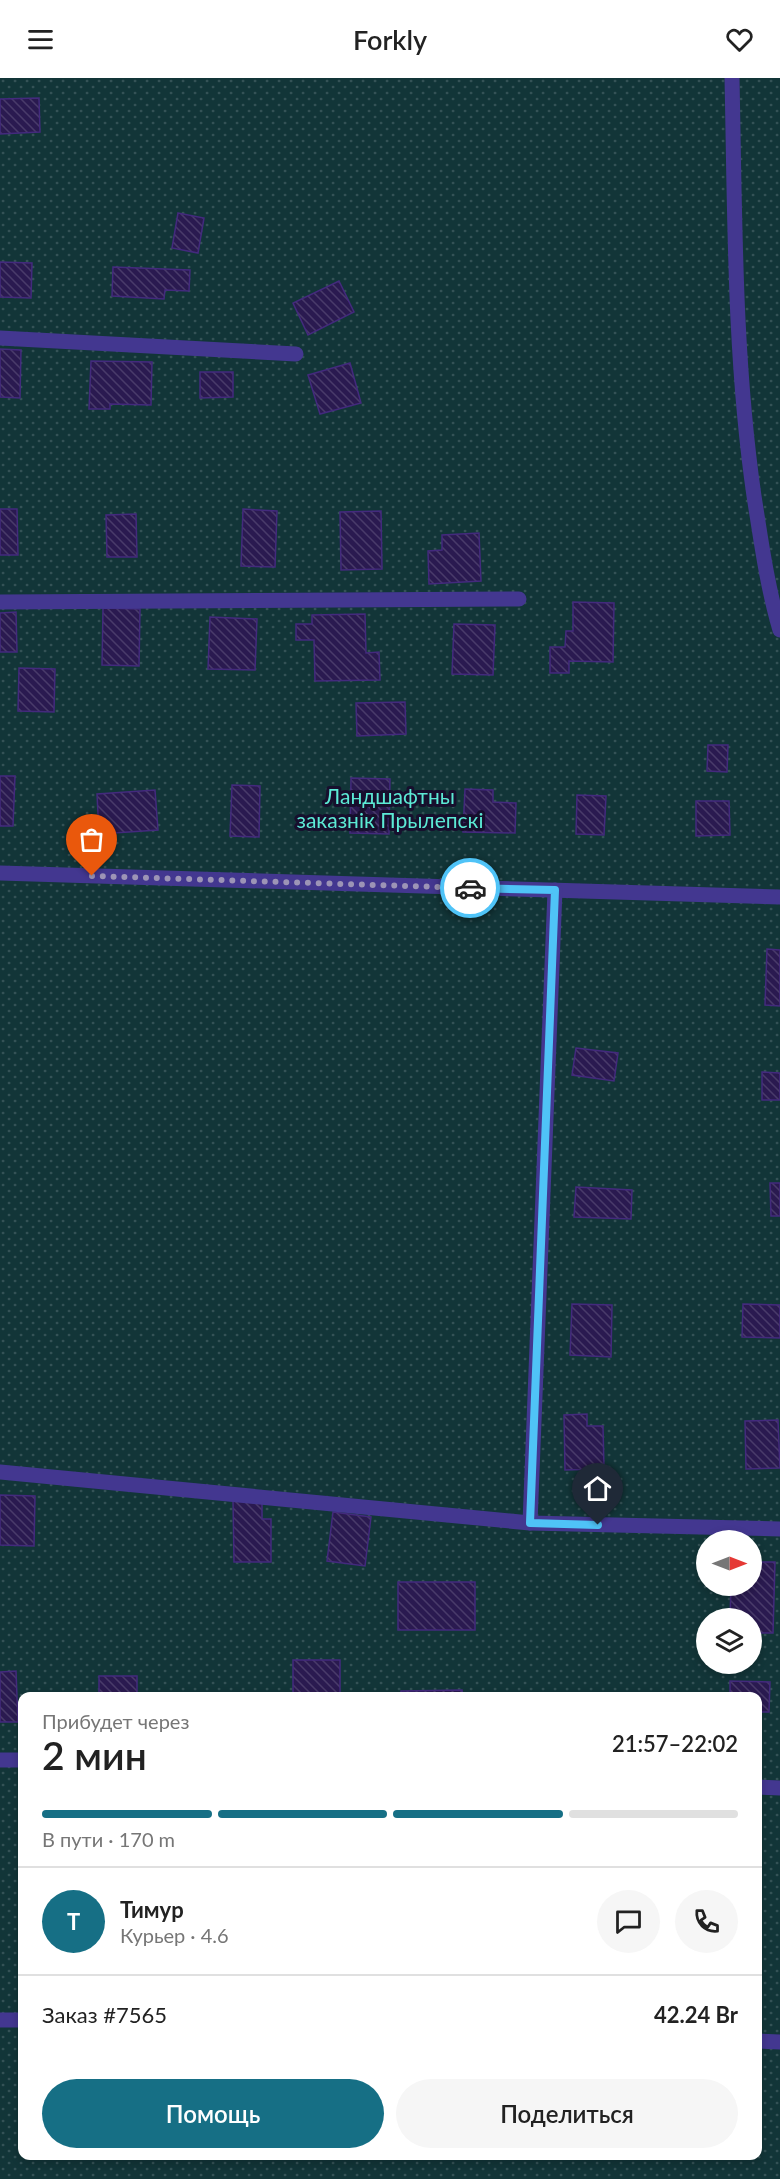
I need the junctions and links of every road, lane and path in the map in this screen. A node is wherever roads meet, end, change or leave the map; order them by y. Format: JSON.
{"nodes":[{"id":1,"x":732,"y":78,"type":"edge"},
{"id":2,"x":0,"y":338,"type":"edge"},
{"id":3,"x":296,"y":354,"type":"dead end"},
{"id":4,"x":519,"y":599,"type":"dead end"},
{"id":5,"x":0,"y":602,"type":"edge"},
{"id":6,"x":780,"y":630,"type":"edge"},
{"id":7,"x":0,"y":873,"type":"edge"},
{"id":8,"x":555,"y":890,"type":"junction"},
{"id":9,"x":780,"y":897,"type":"edge"},
{"id":10,"x":0,"y":1472,"type":"edge"},
{"id":11,"x":530,"y":1523,"type":"junction"},
{"id":12,"x":780,"y":1529,"type":"edge"},
{"id":13,"x":0,"y":1760,"type":"edge"},
{"id":14,"x":18,"y":1761,"type":"edge"},
{"id":15,"x":762,"y":1787,"type":"edge"},
{"id":16,"x":780,"y":1788,"type":"edge"},
{"id":17,"x":0,"y":2020,"type":"edge"},
{"id":18,"x":18,"y":2020,"type":"edge"},
{"id":19,"x":762,"y":2041,"type":"edge"},
{"id":20,"x":780,"y":2042,"type":"edge"}],
"edges":[{"from":1,"to":6,"type":"lane"},
{"from":2,"to":3,"type":"lane"},
{"from":4,"to":5,"type":"lane"},
{"from":7,"to":8,"type":"lane"},
{"from":8,"to":9,"type":"lane"},
{"from":8,"to":11,"type":"lane"},
{"from":10,"to":11,"type":"lane"},
{"from":11,"to":12,"type":"lane"},
{"from":13,"to":14,"type":"lane"},
{"from":15,"to":16,"type":"lane"},
{"from":17,"to":18,"type":"lane"},
{"from":19,"to":20,"type":"lane"}]}
